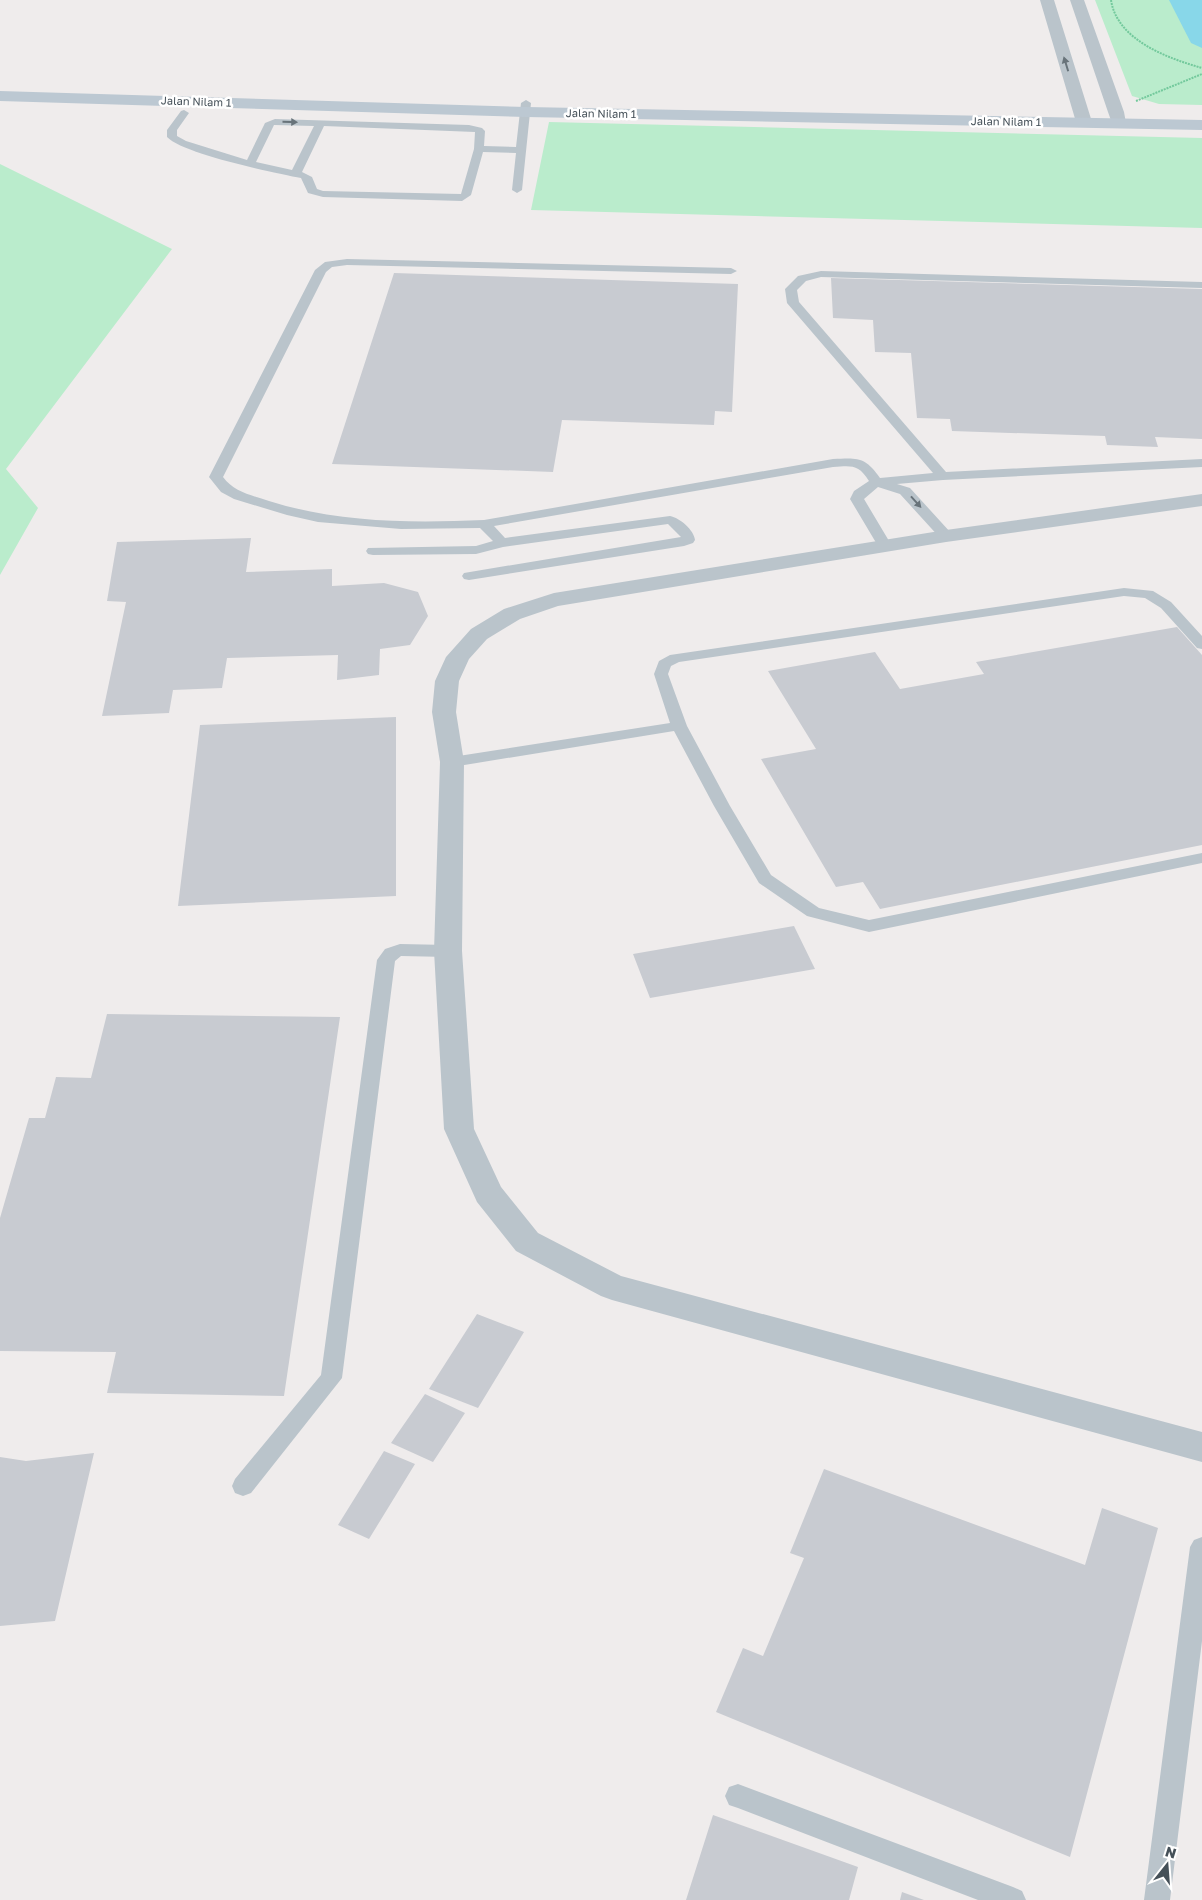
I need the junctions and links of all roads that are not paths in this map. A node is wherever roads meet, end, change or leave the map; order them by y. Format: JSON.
{"nodes":[{"id":1,"x":1047,"y":0,"type":"edge"},
{"id":2,"x":1077,"y":0,"type":"edge"},
{"id":3,"x":1,"y":89,"type":"edge"},
{"id":4,"x":526,"y":108,"type":"junction"},
{"id":5,"x":1115,"y":112,"type":"junction"},
{"id":6,"x":184,"y":113,"type":"dead end"},
{"id":7,"x":1202,"y":114,"type":"edge"},
{"id":8,"x":1082,"y":116,"type":"junction"},
{"id":9,"x":321,"y":123,"type":"junction"},
{"id":10,"x":1202,"y":125,"type":"edge"},
{"id":11,"x":479,"y":149,"type":"junction"},
{"id":12,"x":521,"y":150,"type":"junction"},
{"id":13,"x":250,"y":164,"type":"junction"},
{"id":14,"x":296,"y":173,"type":"junction"},
{"id":15,"x":517,"y":190,"type":"dead end"},
{"id":16,"x":731,"y":271,"type":"dead end"},
{"id":17,"x":1202,"y":285,"type":"edge"},
{"id":18,"x":1202,"y":463,"type":"edge"},
{"id":19,"x":943,"y":476,"type":"junction"},
{"id":20,"x":876,"y":482,"type":"junction"},
{"id":21,"x":1202,"y":500,"type":"edge"},
{"id":22,"x":484,"y":524,"type":"junction"},
{"id":23,"x":946,"y":536,"type":"junction"},
{"id":24,"x":502,"y":544,"type":"junction"},
{"id":25,"x":885,"y":546,"type":"junction"},
{"id":26,"x":373,"y":550,"type":"dead end"},
{"id":27,"x":470,"y":576,"type":"dead end"},
{"id":28,"x":1202,"y":645,"type":"edge"},
{"id":29,"x":679,"y":726,"type":"junction"},
{"id":30,"x":452,"y":762,"type":"junction"},
{"id":31,"x":1202,"y":858,"type":"edge"},
{"id":32,"x":448,"y":951,"type":"junction"},
{"id":33,"x":1202,"y":1447,"type":"edge"},
{"id":34,"x":243,"y":1486,"type":"dead end"},
{"id":35,"x":1202,"y":1547,"type":"edge"},
{"id":36,"x":738,"y":1796,"type":"dead end"},
{"id":37,"x":1013,"y":1900,"type":"edge"},
{"id":38,"x":1157,"y":1900,"type":"edge"}],
"edges":[{"from":8,"to":1,"type":"street","one_way":true},
{"from":2,"to":5,"type":"street"},
{"from":3,"to":4,"type":"main road","name":"Jalan Nilam 1"},
{"from":4,"to":8,"type":"main road","name":"Jalan Nilam 1"},
{"from":4,"to":12,"type":"lane"},
{"from":5,"to":7,"type":"main road","name":"Jalan Nilam 1"},
{"from":5,"to":8,"type":"main road","name":"Jalan Nilam 1"},
{"from":5,"to":10,"type":"main road","name":"Jalan Nilam 1"},
{"from":6,"to":13,"type":"lane"},
{"from":9,"to":11,"type":"lane"},
{"from":13,"to":9,"type":"lane","one_way":true},
{"from":9,"to":14,"type":"lane"},
{"from":11,"to":12,"type":"lane"},
{"from":11,"to":14,"type":"lane"},
{"from":12,"to":15,"type":"lane"},
{"from":13,"to":14,"type":"lane"},
{"from":16,"to":22,"type":"lane"},
{"from":17,"to":19,"type":"lane"},
{"from":18,"to":19,"type":"lane"},
{"from":19,"to":20,"type":"lane"},
{"from":20,"to":22,"type":"lane"},
{"from":20,"to":23,"type":"lane","one_way":true},
{"from":20,"to":25,"type":"lane"},
{"from":21,"to":23,"type":"street"},
{"from":22,"to":24,"type":"lane"},
{"from":23,"to":25,"type":"street"},
{"from":24,"to":26,"type":"lane"},
{"from":24,"to":27,"type":"lane"},
{"from":25,"to":30,"type":"street"},
{"from":28,"to":29,"type":"lane"},
{"from":29,"to":30,"type":"lane"},
{"from":29,"to":31,"type":"lane"},
{"from":30,"to":32,"type":"street"},
{"from":32,"to":33,"type":"street"},
{"from":32,"to":34,"type":"lane"},
{"from":35,"to":38,"type":"lane"},
{"from":36,"to":37,"type":"lane"}]}
